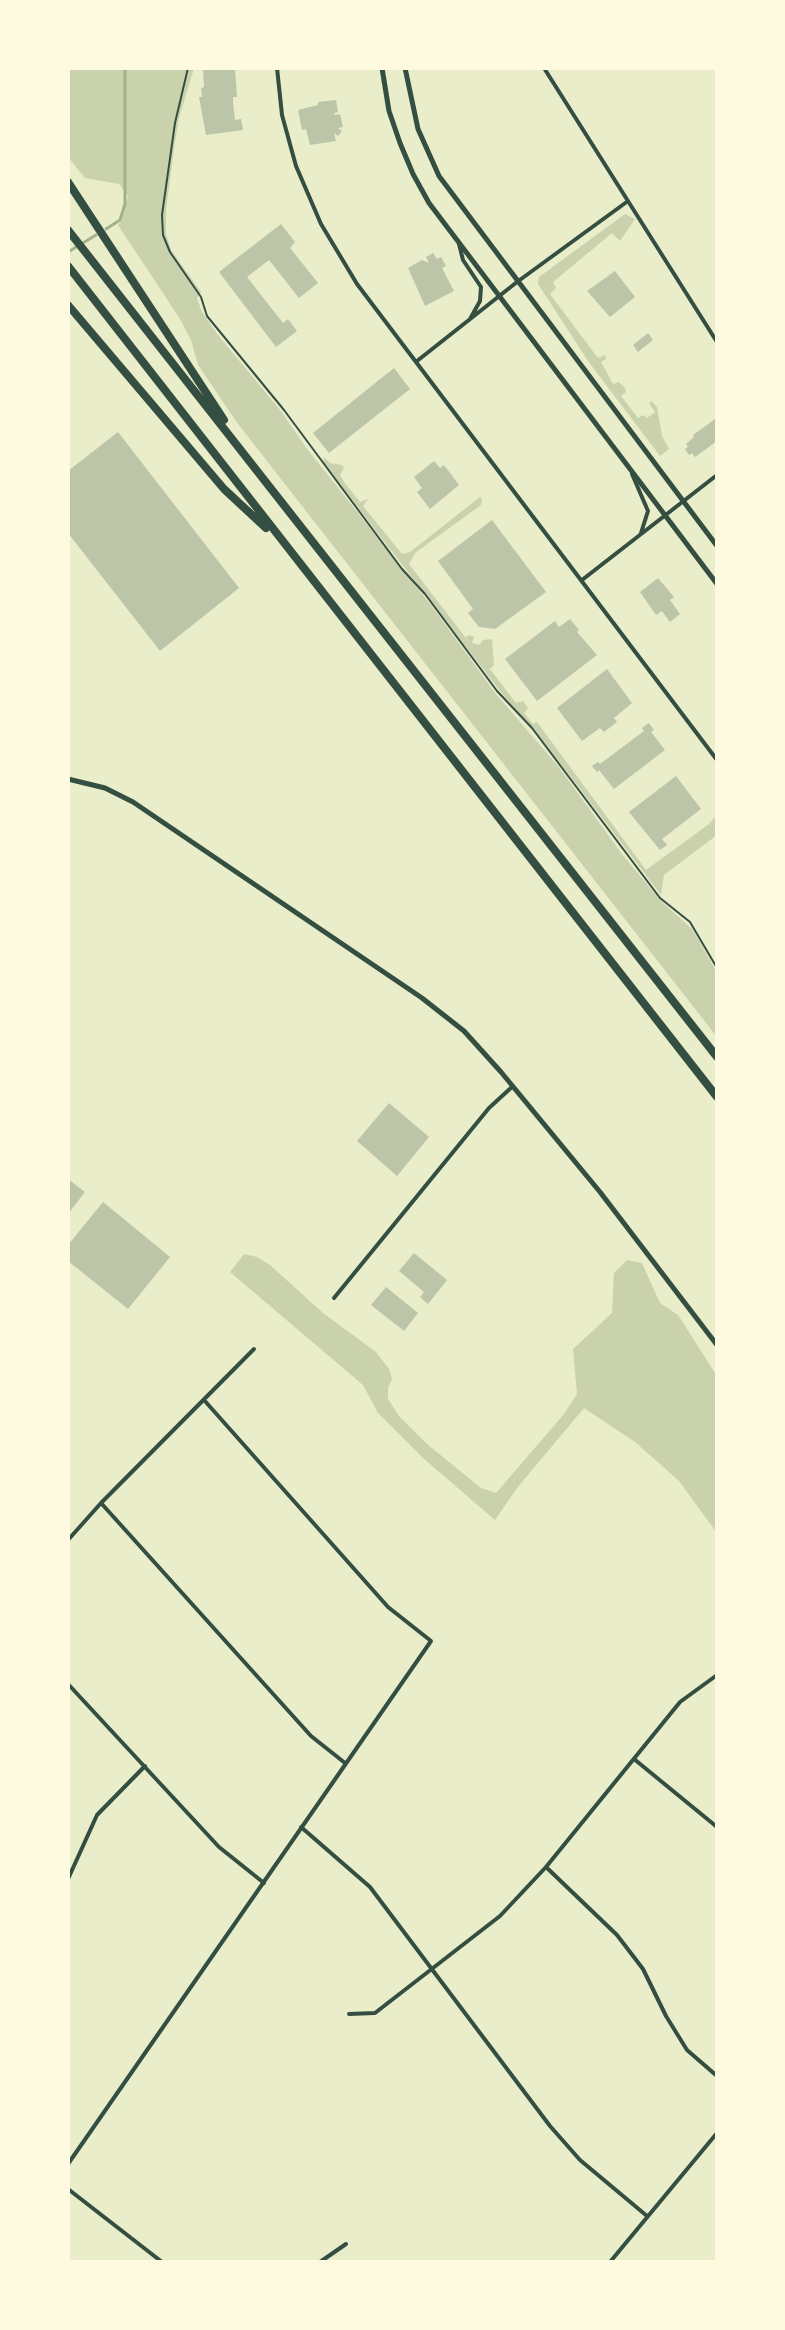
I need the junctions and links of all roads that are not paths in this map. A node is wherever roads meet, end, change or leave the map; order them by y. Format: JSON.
{"nodes":[{"id":1,"x":277,"y":68,"type":"edge"},
{"id":2,"x":382,"y":68,"type":"edge"},
{"id":3,"x":405,"y":68,"type":"edge"},
{"id":4,"x":544,"y":68,"type":"edge"},
{"id":5,"x":68,"y":182,"type":"edge"},
{"id":6,"x":628,"y":201,"type":"junction"},
{"id":7,"x":68,"y":230,"type":"edge"},
{"id":8,"x":459,"y":242,"type":"junction"},
{"id":9,"x":68,"y":266,"type":"edge"},
{"id":10,"x":517,"y":282,"type":"junction"},
{"id":11,"x":500,"y":297,"type":"junction"},
{"id":12,"x":68,"y":305,"type":"edge"},
{"id":13,"x":467,"y":323,"type":"junction"},
{"id":14,"x":717,"y":342,"type":"edge"},
{"id":15,"x":417,"y":361,"type":"junction"},
{"id":16,"x":246,"y":454,"type":"junction"},
{"id":17,"x":629,"y":468,"type":"junction"},
{"id":18,"x":717,"y":475,"type":"edge"},
{"id":19,"x":683,"y":502,"type":"junction"},
{"id":20,"x":665,"y":515,"type":"junction"},
{"id":21,"x":640,"y":534,"type":"junction"},
{"id":22,"x":717,"y":546,"type":"edge"},
{"id":23,"x":288,"y":549,"type":"junction"},
{"id":24,"x":582,"y":580,"type":"junction"},
{"id":25,"x":717,"y":584,"type":"edge"},
{"id":26,"x":717,"y":760,"type":"edge"},
{"id":27,"x":68,"y":779,"type":"edge"},
{"id":28,"x":717,"y":1057,"type":"edge"},
{"id":29,"x":513,"y":1086,"type":"junction"},
{"id":30,"x":717,"y":1097,"type":"edge"},
{"id":31,"x":334,"y":1298,"type":"dead end"},
{"id":32,"x":717,"y":1345,"type":"edge"},
{"id":33,"x":254,"y":1349,"type":"dead end"},
{"id":34,"x":204,"y":1400,"type":"junction"},
{"id":35,"x":101,"y":1503,"type":"junction"},
{"id":36,"x":68,"y":1540,"type":"edge"},
{"id":37,"x":717,"y":1675,"type":"edge"},
{"id":38,"x":68,"y":1684,"type":"edge"},
{"id":39,"x":634,"y":1759,"type":"junction"},
{"id":40,"x":345,"y":1763,"type":"junction"},
{"id":41,"x":145,"y":1766,"type":"junction"},
{"id":42,"x":301,"y":1827,"type":"junction"},
{"id":43,"x":717,"y":1827,"type":"edge"},
{"id":44,"x":546,"y":1867,"type":"junction"},
{"id":45,"x":68,"y":1879,"type":"edge"},
{"id":46,"x":264,"y":1883,"type":"junction"},
{"id":47,"x":431,"y":1969,"type":"junction"},
{"id":48,"x":349,"y":2014,"type":"dead end"},
{"id":49,"x":717,"y":2076,"type":"edge"},
{"id":50,"x":717,"y":2133,"type":"edge"},
{"id":51,"x":68,"y":2164,"type":"edge"},
{"id":52,"x":68,"y":2189,"type":"edge"},
{"id":53,"x":647,"y":2216,"type":"junction"},
{"id":54,"x":346,"y":2244,"type":"dead end"},
{"id":55,"x":162,"y":2262,"type":"edge"},
{"id":56,"x":320,"y":2262,"type":"edge"},
{"id":57,"x":610,"y":2262,"type":"edge"}],
"edges":[{"from":1,"to":15,"type":"street"},
{"from":2,"to":8,"type":"street"},
{"from":3,"to":10,"type":"street"},
{"from":4,"to":6,"type":"street"},
{"from":5,"to":16,"type":"highway"},
{"from":6,"to":10,"type":"street"},
{"from":6,"to":14,"type":"street"},
{"from":7,"to":16,"type":"highway"},
{"from":8,"to":11,"type":"street"},
{"from":8,"to":13,"type":"street"},
{"from":9,"to":23,"type":"highway"},
{"from":10,"to":11,"type":"street"},
{"from":10,"to":19,"type":"street"},
{"from":11,"to":13,"type":"street"},
{"from":11,"to":17,"type":"street"},
{"from":12,"to":23,"type":"highway"},
{"from":13,"to":15,"type":"street"},
{"from":15,"to":24,"type":"street"},
{"from":16,"to":28,"type":"highway"},
{"from":17,"to":20,"type":"street"},
{"from":17,"to":21,"type":"street"},
{"from":18,"to":19,"type":"street"},
{"from":19,"to":20,"type":"street"},
{"from":19,"to":22,"type":"street"},
{"from":20,"to":21,"type":"street"},
{"from":20,"to":25,"type":"street"},
{"from":21,"to":24,"type":"street"},
{"from":23,"to":30,"type":"highway"},
{"from":24,"to":26,"type":"street"},
{"from":27,"to":29,"type":"street"},
{"from":29,"to":31,"type":"street"},
{"from":29,"to":32,"type":"street"},
{"from":33,"to":34,"type":"street"},
{"from":34,"to":35,"type":"street"},
{"from":34,"to":40,"type":"street"},
{"from":35,"to":36,"type":"street"},
{"from":35,"to":40,"type":"street"},
{"from":37,"to":39,"type":"street"},
{"from":38,"to":41,"type":"street"},
{"from":39,"to":43,"type":"street"},
{"from":39,"to":44,"type":"street"},
{"from":40,"to":42,"type":"street"},
{"from":41,"to":45,"type":"street"},
{"from":41,"to":46,"type":"street"},
{"from":42,"to":46,"type":"street"},
{"from":42,"to":47,"type":"street"},
{"from":44,"to":47,"type":"street"},
{"from":44,"to":49,"type":"street"},
{"from":46,"to":51,"type":"street"},
{"from":47,"to":48,"type":"street"},
{"from":47,"to":53,"type":"street"},
{"from":50,"to":53,"type":"street"},
{"from":52,"to":55,"type":"street"},
{"from":53,"to":57,"type":"street"},
{"from":54,"to":56,"type":"street"}]}
